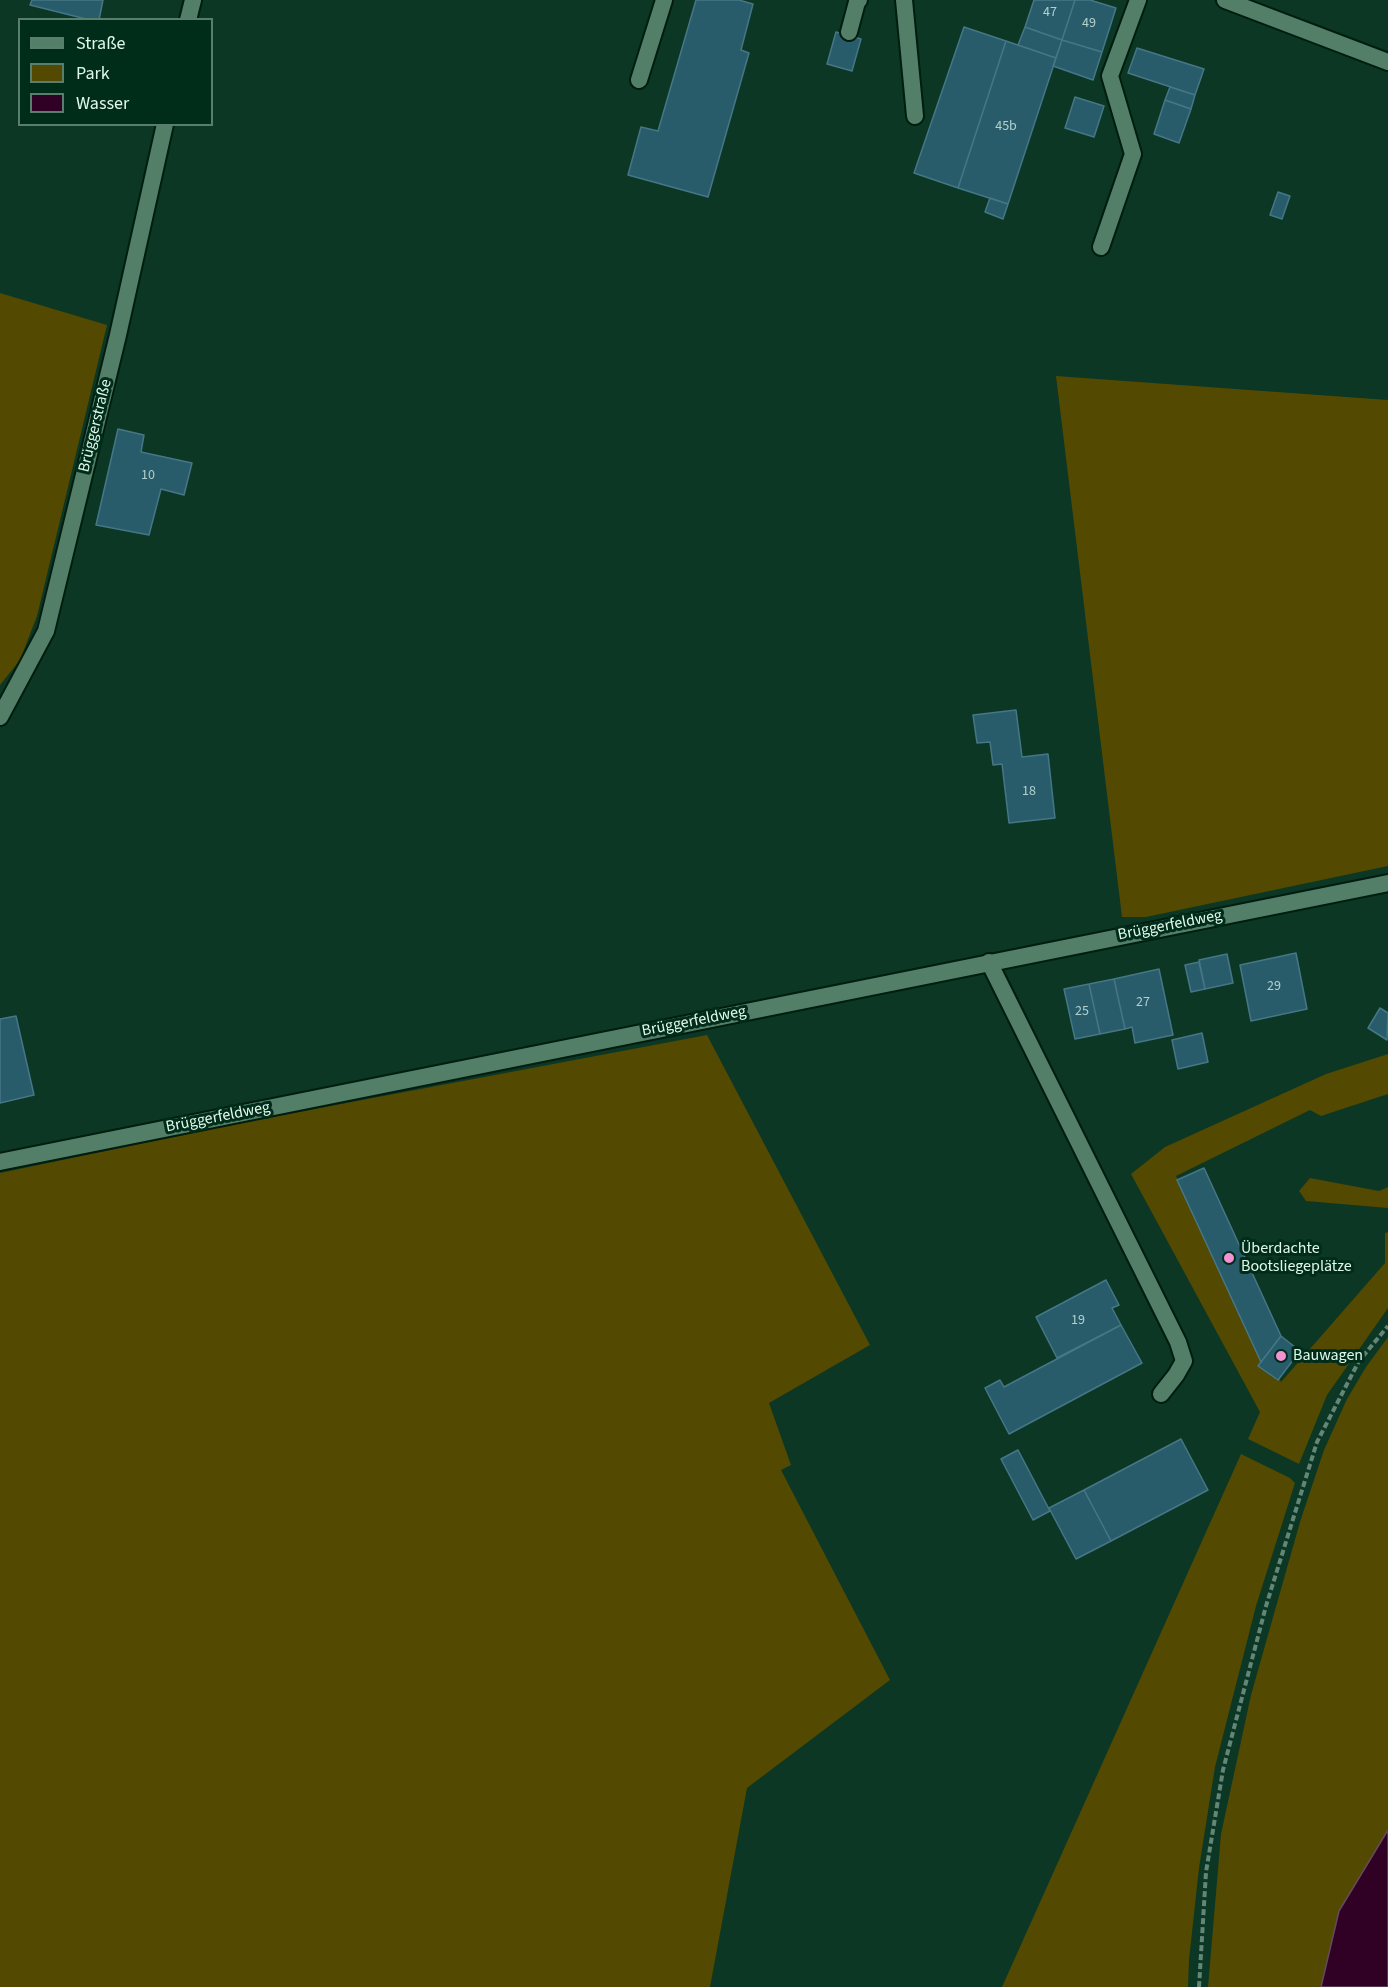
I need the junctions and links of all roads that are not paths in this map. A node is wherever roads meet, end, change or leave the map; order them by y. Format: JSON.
{"nodes":[{"id":1,"x":193,"y":0,"type":"edge"},
{"id":2,"x":664,"y":0,"type":"edge"},
{"id":3,"x":859,"y":0,"type":"edge"},
{"id":4,"x":904,"y":0,"type":"edge"},
{"id":5,"x":1138,"y":0,"type":"edge"},
{"id":6,"x":1225,"y":0,"type":"edge"},
{"id":7,"x":188,"y":18,"type":"edge"},
{"id":8,"x":849,"y":32,"type":"dead end"},
{"id":9,"x":1388,"y":62,"type":"edge"},
{"id":10,"x":639,"y":80,"type":"dead end"},
{"id":11,"x":915,"y":116,"type":"dead end"},
{"id":12,"x":165,"y":126,"type":"edge"},
{"id":13,"x":1101,"y":247,"type":"dead end"},
{"id":14,"x":0,"y":717,"type":"edge"},
{"id":15,"x":1388,"y":883,"type":"edge"},
{"id":16,"x":989,"y":962,"type":"junction"},
{"id":17,"x":0,"y":1162,"type":"edge"},
{"id":18,"x":1161,"y":1394,"type":"dead end"}],
"edges":[{"from":1,"to":7,"type":"street"},
{"from":2,"to":10,"type":"street"},
{"from":3,"to":8,"type":"street"},
{"from":4,"to":11,"type":"street"},
{"from":5,"to":13,"type":"street"},
{"from":6,"to":9,"type":"street"},
{"from":12,"to":14,"type":"street","name":"Brüggerstraße"},
{"from":15,"to":16,"type":"street","name":"Brüggerfeldweg"},
{"from":16,"to":17,"type":"street","name":"Brüggerfeldweg"},
{"from":16,"to":18,"type":"street"}]}
